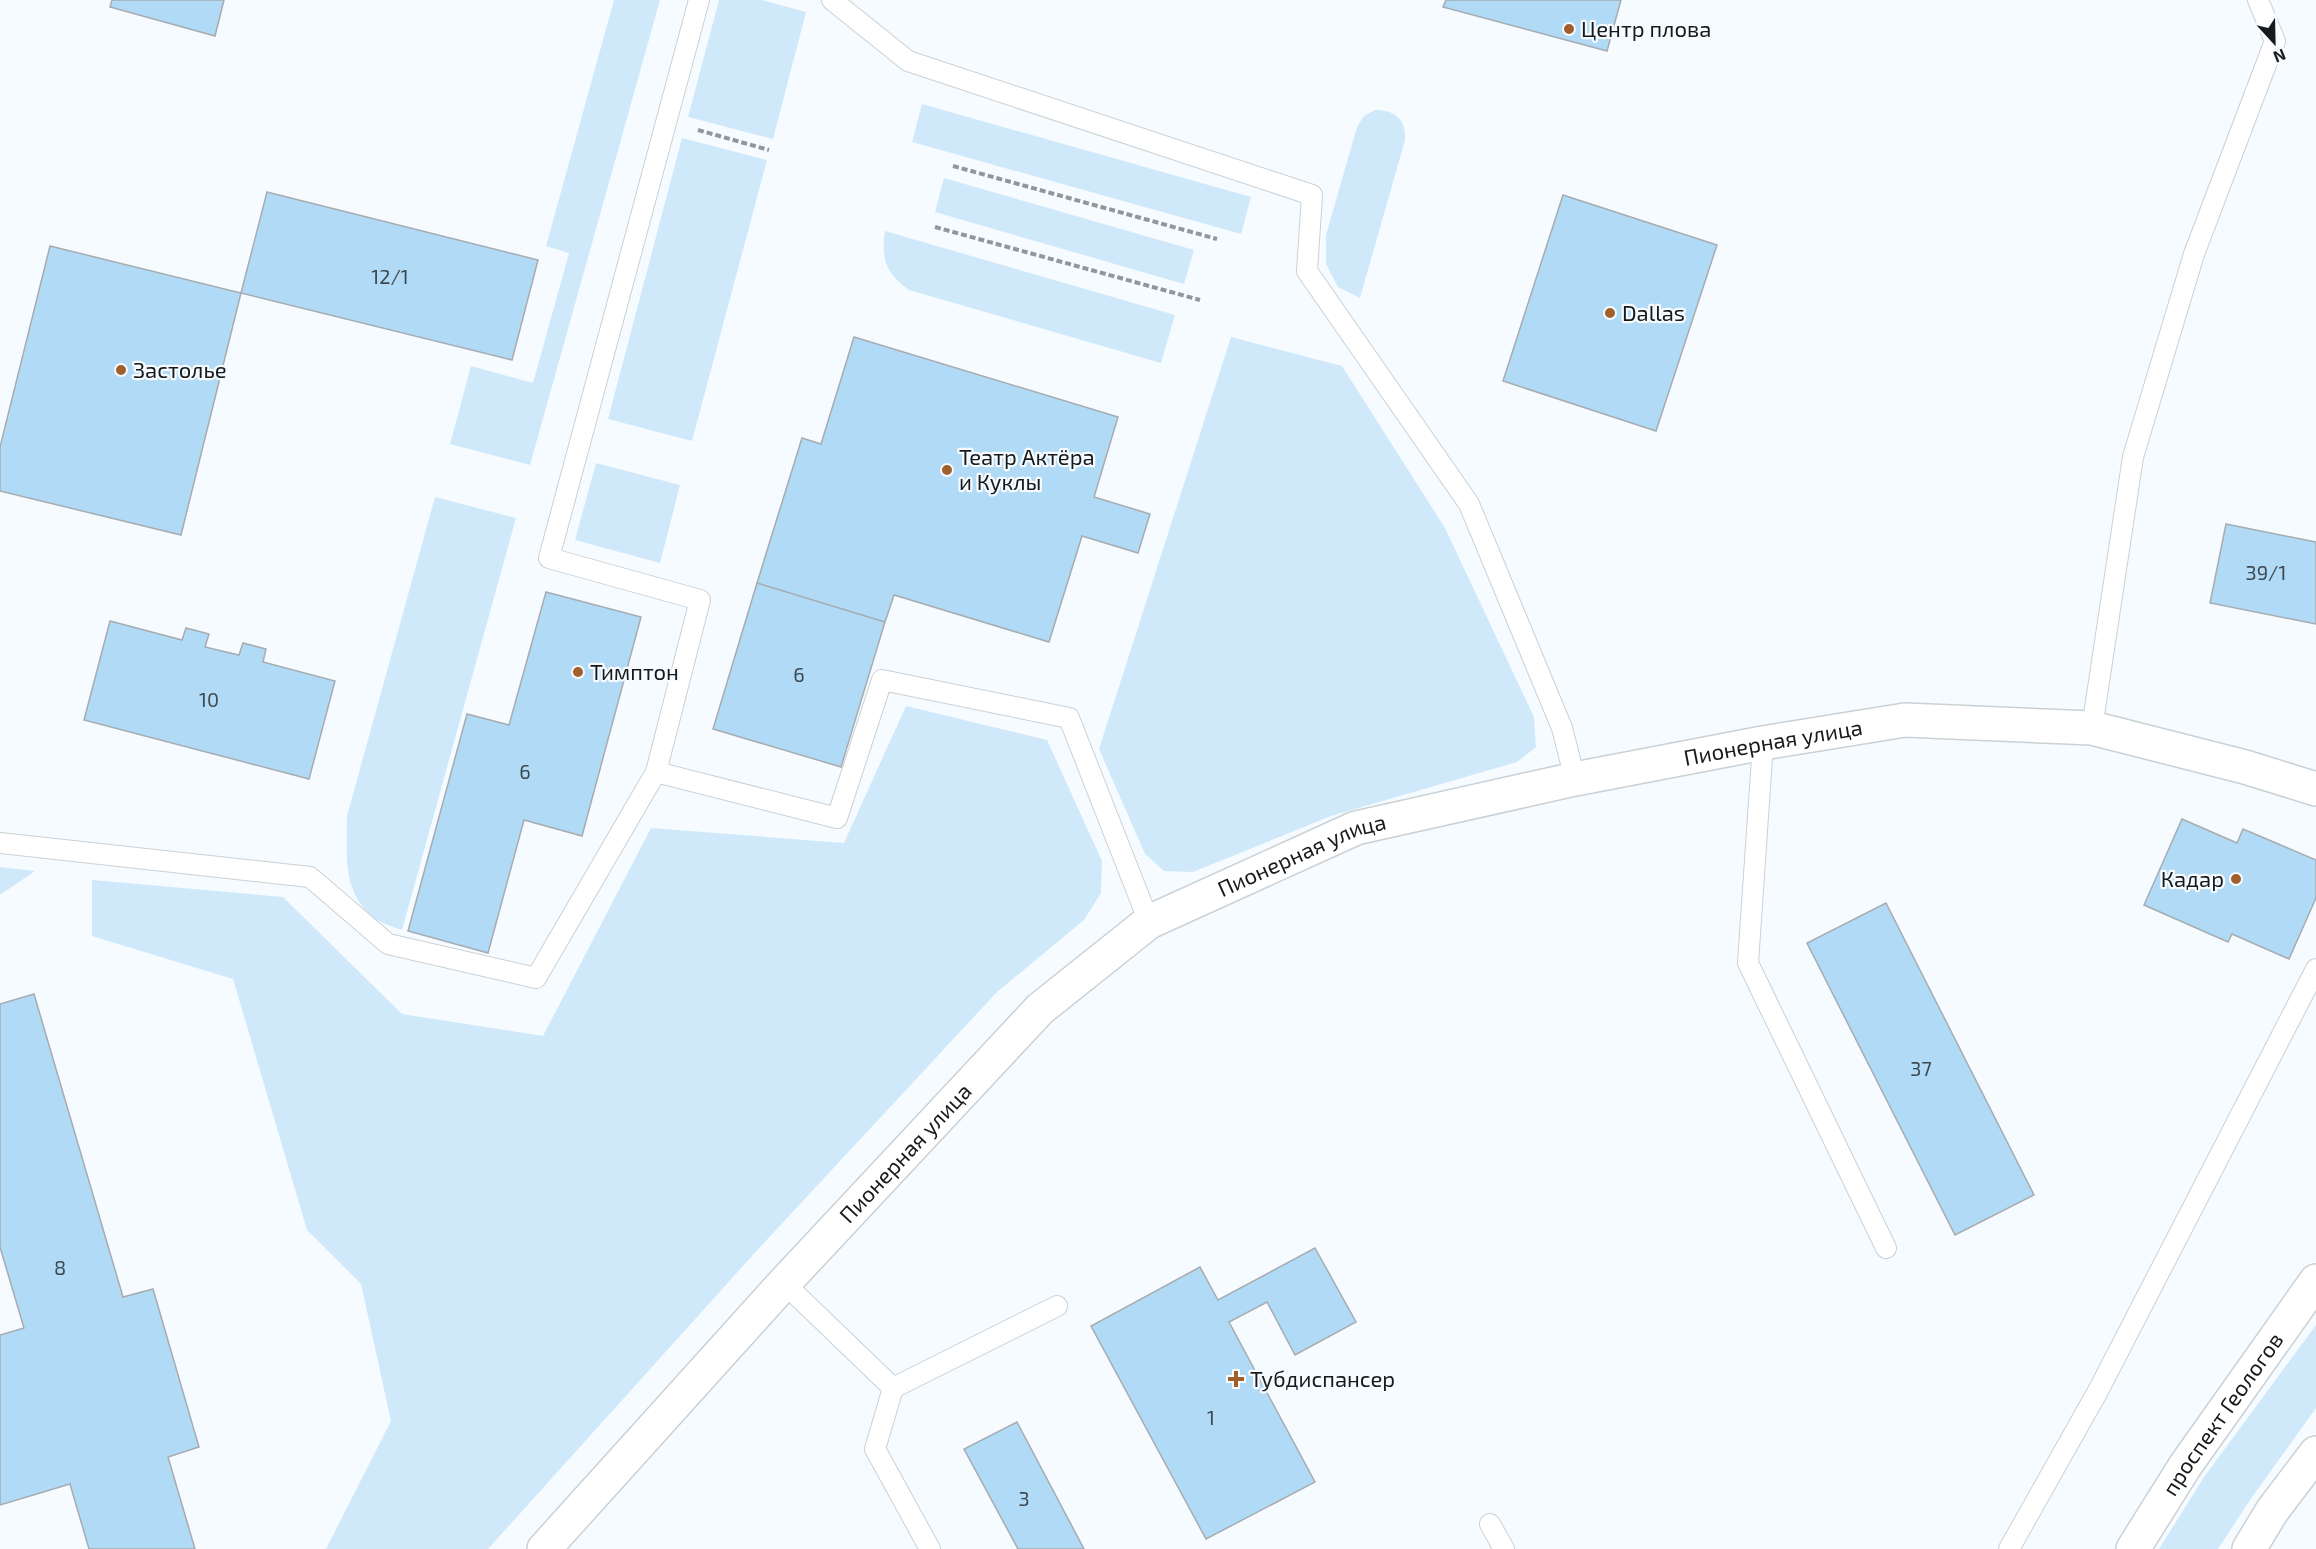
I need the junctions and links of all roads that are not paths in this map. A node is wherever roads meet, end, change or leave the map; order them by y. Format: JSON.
{"nodes":[{"id":1,"x":699,"y":0,"type":"edge"},
{"id":2,"x":832,"y":0,"type":"edge"},
{"id":3,"x":2258,"y":0,"type":"edge"},
{"id":4,"x":2092,"y":728,"type":"junction"},
{"id":5,"x":1763,"y":743,"type":"junction"},
{"id":6,"x":656,"y":772,"type":"junction"},
{"id":7,"x":1575,"y":779,"type":"junction"},
{"id":8,"x":2316,"y":789,"type":"edge"},
{"id":9,"x":0,"y":843,"type":"edge"},
{"id":10,"x":1149,"y":922,"type":"junction"},
{"id":11,"x":2316,"y":969,"type":"edge"},
{"id":12,"x":1886,"y":1248,"type":"dead end"},
{"id":13,"x":2316,"y":1281,"type":"edge"},
{"id":14,"x":784,"y":1283,"type":"junction"},
{"id":15,"x":1057,"y":1306,"type":"dead end"},
{"id":16,"x":892,"y":1388,"type":"junction"},
{"id":17,"x":2316,"y":1453,"type":"edge"},
{"id":18,"x":1490,"y":1524,"type":"dead end"},
{"id":19,"x":544,"y":1549,"type":"edge"},
{"id":20,"x":930,"y":1549,"type":"edge"},
{"id":21,"x":1504,"y":1549,"type":"edge"},
{"id":22,"x":2009,"y":1549,"type":"edge"},
{"id":23,"x":2133,"y":1549,"type":"edge"},
{"id":24,"x":2249,"y":1549,"type":"edge"}],
"edges":[{"from":1,"to":6,"type":"lane"},
{"from":2,"to":7,"type":"lane"},
{"from":3,"to":4,"type":"lane"},
{"from":4,"to":5,"type":"street","name":"Пионерная улица"},
{"from":4,"to":8,"type":"street","name":"Пионерная улица"},
{"from":5,"to":7,"type":"street","name":"Пионерная улица"},
{"from":5,"to":12,"type":"lane"},
{"from":6,"to":9,"type":"lane"},
{"from":6,"to":10,"type":"lane"},
{"from":7,"to":10,"type":"street","name":"Пионерная улица"},
{"from":10,"to":14,"type":"street","name":"Пионерная улица"},
{"from":11,"to":22,"type":"lane"},
{"from":13,"to":23,"type":"street","name":"проспект Геологов"},
{"from":14,"to":16,"type":"lane"},
{"from":14,"to":19,"type":"street","name":"Пионерная улица"},
{"from":15,"to":16,"type":"lane"},
{"from":16,"to":20,"type":"lane"},
{"from":17,"to":24,"type":"street"},
{"from":18,"to":21,"type":"lane"}]}
